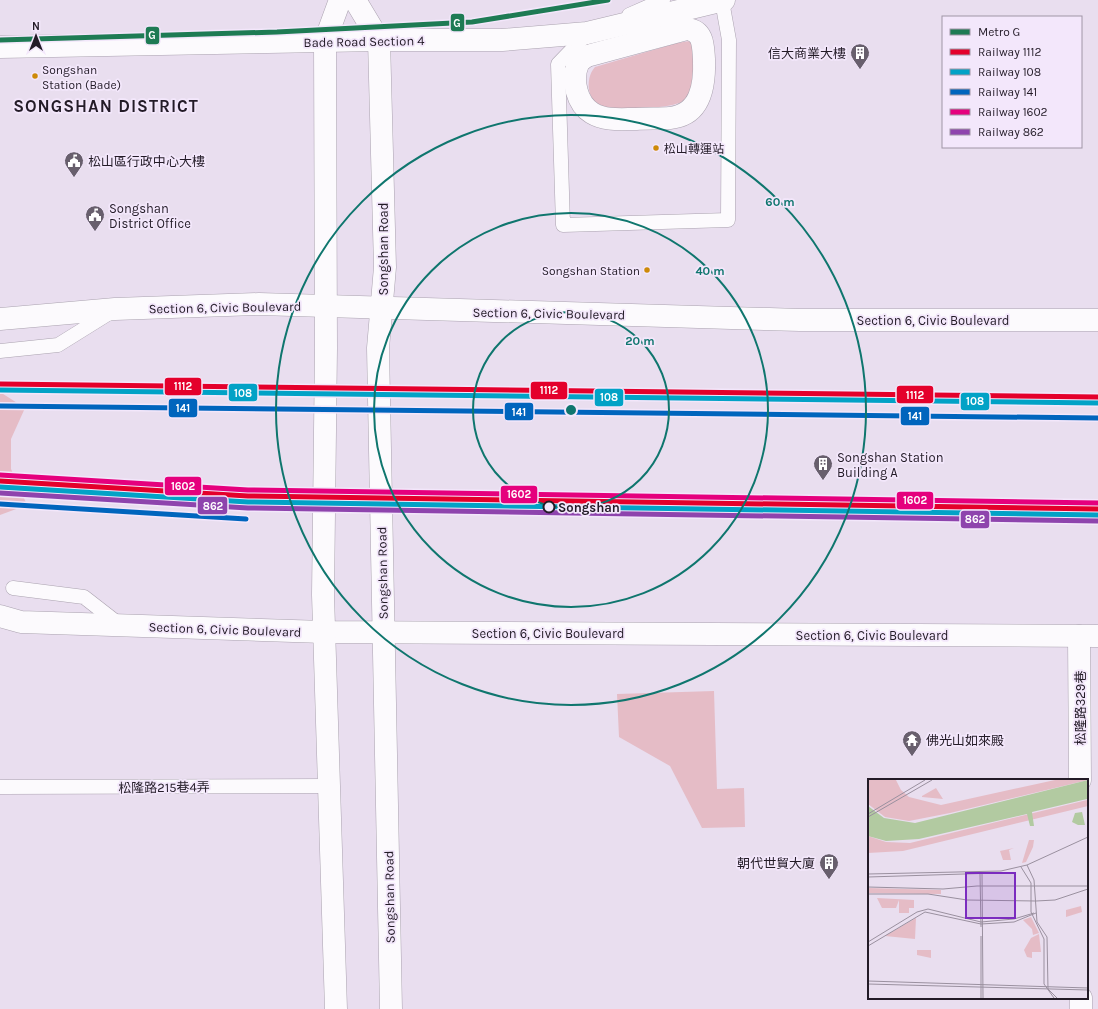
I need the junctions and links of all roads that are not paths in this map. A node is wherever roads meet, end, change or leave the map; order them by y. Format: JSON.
{"nodes":[{"id":1,"x":340,"y":0,"type":"edge"},
{"id":2,"x":355,"y":0,"type":"edge"},
{"id":3,"x":663,"y":0,"type":"edge"},
{"id":4,"x":723,"y":1,"type":"edge"},
{"id":5,"x":587,"y":33,"type":"junction"},
{"id":6,"x":379,"y":40,"type":"junction"},
{"id":7,"x":325,"y":41,"type":"junction"},
{"id":8,"x":0,"y":47,"type":"edge"},
{"id":9,"x":587,"y":56,"type":"joint"},
{"id":10,"x":326,"y":306,"type":"junction"},
{"id":11,"x":115,"y":309,"type":"junction"},
{"id":12,"x":382,"y":309,"type":"junction"},
{"id":13,"x":0,"y":319,"type":"edge"},
{"id":14,"x":1098,"y":320,"type":"edge"},
{"id":15,"x":0,"y":351,"type":"edge"},
{"id":16,"x":13,"y":588,"type":"dead end"},
{"id":17,"x":0,"y":616,"type":"edge"},
{"id":18,"x":121,"y":626,"type":"junction"},
{"id":19,"x":324,"y":632,"type":"junction"},
{"id":20,"x":383,"y":632,"type":"junction"},
{"id":21,"x":1089,"y":636,"type":"edge"},
{"id":22,"x":1080,"y":779,"type":"edge"},
{"id":23,"x":328,"y":786,"type":"junction"},
{"id":24,"x":0,"y":788,"type":"edge"},
{"id":25,"x":336,"y":1009,"type":"edge"},
{"id":26,"x":391,"y":1009,"type":"edge"}],
"edges":[{"from":1,"to":7,"type":"main road"},
{"from":2,"to":6,"type":"main road","name":"Songshan Road"},
{"from":3,"to":5,"type":"lane"},
{"from":4,"to":5,"type":"main road","name":"Bade Road Section 4"},
{"from":4,"to":5,"type":"lane"},
{"from":5,"to":6,"type":"main road","name":"Bade Road Section 4"},
{"from":6,"to":7,"type":"main road","name":"Bade Road Section 4"},
{"from":6,"to":12,"type":"main road","name":"Songshan Road"},
{"from":7,"to":8,"type":"main road","name":"Bade Road Section 4"},
{"from":7,"to":10,"type":"main road"},
{"from":9,"to":9,"type":"main road"},
{"from":10,"to":11,"type":"main road","name":"Section 6, Civic Boulevard"},
{"from":10,"to":12,"type":"main road","name":"Section 6, Civic Boulevard"},
{"from":10,"to":19,"type":"main road"},
{"from":11,"to":13,"type":"main road","name":"Section 6, Civic Boulevard"},
{"from":11,"to":15,"type":"lane"},
{"from":12,"to":14,"type":"main road","name":"Section 6, Civic Boulevard"},
{"from":12,"to":20,"type":"main road","name":"Songshan Road"},
{"from":16,"to":18,"type":"lane"},
{"from":17,"to":18,"type":"main road","name":"Section 6, Civic Boulevard"},
{"from":18,"to":19,"type":"main road","name":"Section 6, Civic Boulevard"},
{"from":19,"to":20,"type":"main road","name":"Section 6, Civic Boulevard"},
{"from":19,"to":23,"type":"main road"},
{"from":20,"to":21,"type":"main road","name":"Section 6, Civic Boulevard"},
{"from":20,"to":26,"type":"main road","name":"Songshan Road"},
{"from":21,"to":22,"type":"main road","name":"松隆路329巷"},
{"from":23,"to":24,"type":"lane","name":"松隆路215巷4弄"},
{"from":23,"to":25,"type":"main road"}]}
